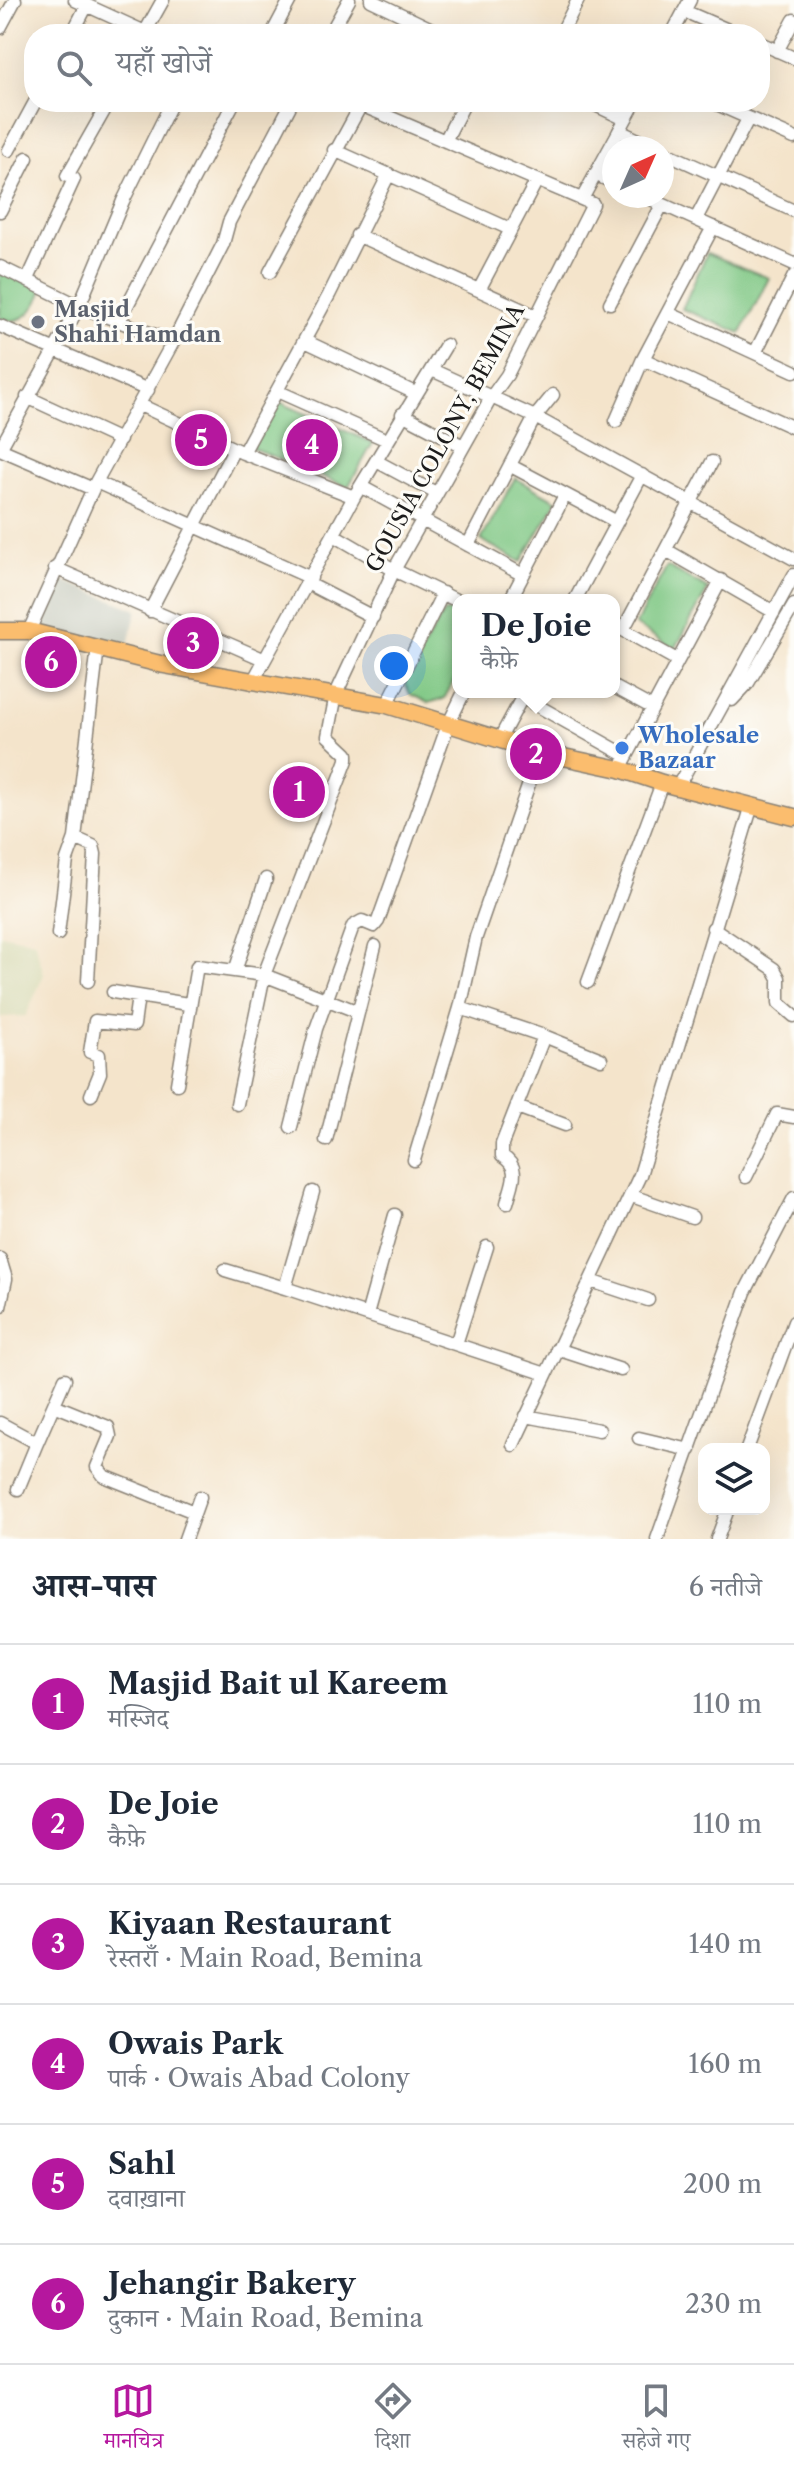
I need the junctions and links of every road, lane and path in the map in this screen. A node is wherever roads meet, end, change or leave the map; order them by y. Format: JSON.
{"nodes":[{"id":1,"x":15,"y":0,"type":"edge"},
{"id":2,"x":163,"y":0,"type":"edge"},
{"id":3,"x":290,"y":0,"type":"edge"},
{"id":4,"x":349,"y":0,"type":"edge"},
{"id":5,"x":371,"y":0,"type":"edge"},
{"id":6,"x":576,"y":0,"type":"edge"},
{"id":7,"x":81,"y":3,"type":"edge"},
{"id":8,"x":687,"y":6,"type":"edge"},
{"id":9,"x":794,"y":20,"type":"edge"},
{"id":10,"x":75,"y":24,"type":"edge"},
{"id":11,"x":126,"y":24,"type":"edge"},
{"id":12,"x":150,"y":24,"type":"edge"},
{"id":13,"x":277,"y":24,"type":"edge"},
{"id":14,"x":336,"y":24,"type":"edge"},
{"id":15,"x":421,"y":24,"type":"edge"},
{"id":16,"x":565,"y":24,"type":"edge"},
{"id":17,"x":677,"y":24,"type":"edge"},
{"id":18,"x":719,"y":24,"type":"edge"},
{"id":19,"x":0,"y":28,"type":"edge"},
{"id":20,"x":770,"y":48,"type":"edge"},
{"id":21,"x":777,"y":51,"type":"junction"},
{"id":22,"x":794,"y":58,"type":"edge"},
{"id":23,"x":30,"y":112,"type":"edge"},
{"id":24,"x":104,"y":112,"type":"edge"},
{"id":25,"x":167,"y":112,"type":"edge"},
{"id":26,"x":228,"y":112,"type":"edge"},
{"id":27,"x":287,"y":112,"type":"edge"},
{"id":28,"x":353,"y":112,"type":"edge"},
{"id":29,"x":379,"y":112,"type":"edge"},
{"id":30,"x":460,"y":112,"type":"edge"},
{"id":31,"x":610,"y":112,"type":"edge"},
{"id":32,"x":629,"y":112,"type":"edge"},
{"id":33,"x":733,"y":112,"type":"edge"},
{"id":34,"x":625,"y":119,"type":"junction"},
{"id":35,"x":748,"y":119,"type":"junction"},
{"id":36,"x":619,"y":131,"type":"junction"},
{"id":37,"x":630,"y":136,"type":"edge"},
{"id":38,"x":794,"y":138,"type":"edge"},
{"id":39,"x":445,"y":141,"type":"junction"},
{"id":40,"x":9,"y":150,"type":"dead end"},
{"id":41,"x":334,"y":150,"type":"junction"},
{"id":42,"x":674,"y":156,"type":"edge"},
{"id":43,"x":27,"y":158,"type":"dead end"},
{"id":44,"x":389,"y":174,"type":"junction"},
{"id":45,"x":595,"y":174,"type":"junction"},
{"id":46,"x":602,"y":177,"type":"edge"},
{"id":47,"x":719,"y":177,"type":"junction"},
{"id":48,"x":537,"y":180,"type":"junction"},
{"id":49,"x":588,"y":202,"type":"junction"},
{"id":50,"x":660,"y":208,"type":"edge"},
{"id":51,"x":669,"y":208,"type":"edge"},
{"id":52,"x":0,"y":211,"type":"edge"},
{"id":53,"x":794,"y":211,"type":"edge"},
{"id":54,"x":696,"y":219,"type":"junction"},
{"id":55,"x":713,"y":227,"type":"junction"},
{"id":56,"x":510,"y":229,"type":"junction"},
{"id":57,"x":357,"y":235,"type":"junction"},
{"id":58,"x":794,"y":264,"type":"edge"},
{"id":59,"x":0,"y":267,"type":"edge"},
{"id":60,"x":270,"y":272,"type":"dead end"},
{"id":61,"x":794,"y":276,"type":"edge"},
{"id":62,"x":28,"y":279,"type":"junction"},
{"id":63,"x":479,"y":290,"type":"junction"},
{"id":64,"x":610,"y":303,"type":"dead end"},
{"id":65,"x":79,"y":306,"type":"junction"},
{"id":66,"x":668,"y":313,"type":"junction"},
{"id":67,"x":536,"y":316,"type":"junction"},
{"id":68,"x":120,"y":319,"type":"junction"},
{"id":69,"x":1,"y":329,"type":"edge"},
{"id":70,"x":305,"y":341,"type":"junction"},
{"id":71,"x":173,"y":342,"type":"junction"},
{"id":72,"x":446,"y":345,"type":"dead end"},
{"id":73,"x":53,"y":348,"type":"junction"},
{"id":74,"x":756,"y":351,"type":"junction"},
{"id":75,"x":643,"y":359,"type":"junction"},
{"id":76,"x":432,"y":370,"type":"junction"},
{"id":77,"x":794,"y":371,"type":"edge"},
{"id":78,"x":148,"y":390,"type":"junction"},
{"id":79,"x":277,"y":391,"type":"junction"},
{"id":80,"x":415,"y":393,"type":"junction"},
{"id":81,"x":553,"y":395,"type":"dead end"},
{"id":82,"x":492,"y":396,"type":"junction"},
{"id":83,"x":27,"y":397,"type":"junction"},
{"id":84,"x":140,"y":405,"type":"junction"},
{"id":85,"x":402,"y":414,"type":"junction"},
{"id":86,"x":535,"y":417,"type":"junction"},
{"id":87,"x":616,"y":421,"type":"dead end"},
{"id":88,"x":794,"y":428,"type":"edge"},
{"id":89,"x":120,"y":440,"type":"junction"},
{"id":90,"x":387,"y":440,"type":"junction"},
{"id":91,"x":463,"y":446,"type":"junction"},
{"id":92,"x":0,"y":449,"type":"edge"},
{"id":93,"x":238,"y":451,"type":"junction"},
{"id":94,"x":376,"y":461,"type":"junction"},
{"id":95,"x":712,"y":462,"type":"dead end"},
{"id":96,"x":511,"y":466,"type":"junction"},
{"id":97,"x":642,"y":475,"type":"junction"},
{"id":98,"x":94,"y":485,"type":"junction"},
{"id":99,"x":358,"y":492,"type":"junction"},
{"id":100,"x":436,"y":493,"type":"junction"},
{"id":101,"x":565,"y":495,"type":"junction"},
{"id":102,"x":691,"y":501,"type":"junction"},
{"id":103,"x":420,"y":519,"type":"junction"},
{"id":104,"x":617,"y":522,"type":"junction"},
{"id":105,"x":192,"y":527,"type":"junction"},
{"id":106,"x":334,"y":535,"type":"junction"},
{"id":107,"x":468,"y":545,"type":"junction"},
{"id":108,"x":666,"y":550,"type":"junction"},
{"id":109,"x":794,"y":559,"type":"edge"},
{"id":110,"x":55,"y":568,"type":"junction"},
{"id":111,"x":394,"y":570,"type":"junction"},
{"id":112,"x":523,"y":575,"type":"junction"},
{"id":113,"x":794,"y":575,"type":"edge"},
{"id":114,"x":721,"y":580,"type":"junction"},
{"id":115,"x":309,"y":581,"type":"junction"},
{"id":116,"x":443,"y":593,"type":"junction"},
{"id":117,"x":514,"y":594,"type":"edge"},
{"id":118,"x":578,"y":594,"type":"edge"},
{"id":119,"x":452,"y":598,"type":"edge"},
{"id":120,"x":794,"y":605,"type":"edge"},
{"id":121,"x":150,"y":611,"type":"junction"},
{"id":122,"x":774,"y":612,"type":"junction"},
{"id":123,"x":373,"y":617,"type":"junction"},
{"id":124,"x":620,"y":625,"type":"edge"},
{"id":125,"x":620,"y":629,"type":"edge"},
{"id":126,"x":0,"y":631,"type":"edge"},
{"id":127,"x":29,"y":631,"type":"junction"},
{"id":128,"x":98,"y":647,"type":"junction"},
{"id":129,"x":263,"y":659,"type":"junction"},
{"id":130,"x":677,"y":660,"type":"junction"},
{"id":131,"x":252,"y":683,"type":"junction"},
{"id":132,"x":620,"y":690,"type":"edge"},
{"id":133,"x":336,"y":694,"type":"junction"},
{"id":134,"x":461,"y":698,"type":"edge"},
{"id":135,"x":522,"y":698,"type":"edge"},
{"id":136,"x":530,"y":698,"type":"edge"},
{"id":137,"x":387,"y":705,"type":"junction"},
{"id":138,"x":651,"y":707,"type":"junction"},
{"id":139,"x":719,"y":714,"type":"junction"},
{"id":140,"x":448,"y":725,"type":"junction"},
{"id":141,"x":499,"y":740,"type":"junction"},
{"id":142,"x":540,"y":752,"type":"junction"},
{"id":143,"x":622,"y":762,"type":"junction"},
{"id":144,"x":670,"y":785,"type":"junction"},
{"id":145,"x":752,"y":805,"type":"junction"},
{"id":146,"x":794,"y":817,"type":"edge"},
{"id":147,"x":75,"y":838,"type":"junction"},
{"id":148,"x":266,"y":879,"type":"dead end"},
{"id":149,"x":713,"y":928,"type":"junction"},
{"id":150,"x":58,"y":934,"type":"dead end"},
{"id":151,"x":375,"y":946,"type":"dead end"},
{"id":152,"x":235,"y":971,"type":"junction"},
{"id":153,"x":264,"y":975,"type":"junction"},
{"id":154,"x":88,"y":981,"type":"dead end"},
{"id":155,"x":588,"y":982,"type":"dead end"},
{"id":156,"x":113,"y":992,"type":"dead end"},
{"id":157,"x":138,"y":996,"type":"junction"},
{"id":158,"x":326,"y":997,"type":"junction"},
{"id":159,"x":188,"y":1004,"type":"junction"},
{"id":160,"x":460,"y":1008,"type":"junction"},
{"id":161,"x":356,"y":1011,"type":"junction"},
{"id":162,"x":794,"y":1016,"type":"edge"},
{"id":163,"x":544,"y":1036,"type":"junction"},
{"id":164,"x":601,"y":1059,"type":"dead end"},
{"id":165,"x":177,"y":1084,"type":"dead end"},
{"id":166,"x":91,"y":1095,"type":"dead end"},
{"id":167,"x":237,"y":1104,"type":"dead end"},
{"id":168,"x":517,"y":1107,"type":"junction"},
{"id":169,"x":794,"y":1117,"type":"edge"},
{"id":170,"x":565,"y":1125,"type":"dead end"},
{"id":171,"x":291,"y":1127,"type":"dead end"},
{"id":172,"x":326,"y":1140,"type":"dead end"},
{"id":173,"x":414,"y":1160,"type":"dead end"},
{"id":174,"x":746,"y":1177,"type":"dead end"},
{"id":175,"x":313,"y":1192,"type":"dead end"},
{"id":176,"x":632,"y":1196,"type":"junction"},
{"id":177,"x":794,"y":1198,"type":"edge"},
{"id":178,"x":507,"y":1203,"type":"dead end"},
{"id":179,"x":395,"y":1215,"type":"dead end"},
{"id":180,"x":692,"y":1217,"type":"dead end"},
{"id":181,"x":487,"y":1247,"type":"dead end"},
{"id":182,"x":0,"y":1259,"type":"edge"},
{"id":183,"x":225,"y":1270,"type":"dead end"},
{"id":184,"x":591,"y":1281,"type":"junction"},
{"id":185,"x":285,"y":1288,"type":"junction"},
{"id":186,"x":648,"y":1300,"type":"dead end"},
{"id":187,"x":0,"y":1307,"type":"edge"},
{"id":188,"x":367,"y":1315,"type":"junction"},
{"id":189,"x":794,"y":1322,"type":"edge"},
{"id":190,"x":456,"y":1344,"type":"junction"},
{"id":191,"x":557,"y":1349,"type":"junction"},
{"id":192,"x":621,"y":1370,"type":"dead end"},
{"id":193,"x":543,"y":1373,"type":"junction"},
{"id":194,"x":65,"y":1379,"type":"dead end"},
{"id":195,"x":54,"y":1405,"type":"junction"},
{"id":196,"x":526,"y":1416,"type":"junction"},
{"id":197,"x":2,"y":1428,"type":"edge"},
{"id":198,"x":599,"y":1430,"type":"dead end"},
{"id":199,"x":639,"y":1438,"type":"dead end"},
{"id":200,"x":37,"y":1443,"type":"junction"},
{"id":201,"x":749,"y":1443,"type":"edge"},
{"id":202,"x":513,"y":1445,"type":"dead end"},
{"id":203,"x":690,"y":1450,"type":"junction"},
{"id":204,"x":18,"y":1489,"type":"dead end"},
{"id":205,"x":200,"y":1497,"type":"dead end"},
{"id":206,"x":194,"y":1512,"type":"junction"},
{"id":207,"x":726,"y":1515,"type":"edge"},
{"id":208,"x":185,"y":1539,"type":"edge"},
{"id":209,"x":657,"y":1539,"type":"edge"},
{"id":210,"x":717,"y":1539,"type":"edge"}],
"edges":[{"from":1,"to":19,"type":"street"},
{"from":2,"to":12,"type":"street"},
{"from":3,"to":13,"type":"street"},
{"from":4,"to":14,"type":"street"},
{"from":5,"to":15,"type":"street"},
{"from":6,"to":16,"type":"street"},
{"from":7,"to":10,"type":"street"},
{"from":7,"to":11,"type":"street"},
{"from":8,"to":17,"type":"street"},
{"from":8,"to":18,"type":"street"},
{"from":9,"to":21,"type":"street"},
{"from":20,"to":21,"type":"street"},
{"from":21,"to":22,"type":"street"},
{"from":23,"to":40,"type":"street"},
{"from":24,"to":62,"type":"street"},
{"from":25,"to":65,"type":"street"},
{"from":26,"to":68,"type":"street"},
{"from":27,"to":71,"type":"street"},
{"from":28,"to":41,"type":"street"},
{"from":29,"to":39,"type":"street"},
{"from":30,"to":39,"type":"street"},
{"from":31,"to":34,"type":"street"},
{"from":32,"to":34,"type":"street","name":"GOUSIA COLONY, BEMINA"},
{"from":33,"to":35,"type":"street"},
{"from":34,"to":36,"type":"street","name":"GOUSIA COLONY, BEMINA"},
{"from":35,"to":38,"type":"street"},
{"from":35,"to":47,"type":"street"},
{"from":36,"to":37,"type":"street"},
{"from":36,"to":45,"type":"street","name":"GOUSIA COLONY, BEMINA"},
{"from":39,"to":48,"type":"street"},
{"from":41,"to":44,"type":"street"},
{"from":41,"to":60,"type":"street"},
{"from":42,"to":47,"type":"street"},
{"from":43,"to":52,"type":"street"},
{"from":44,"to":56,"type":"street"},
{"from":44,"to":57,"type":"street"},
{"from":45,"to":46,"type":"street"},
{"from":45,"to":49,"type":"street","name":"GOUSIA COLONY, BEMINA"},
{"from":47,"to":53,"type":"street"},
{"from":47,"to":54,"type":"street"},
{"from":48,"to":49,"type":"street"},
{"from":48,"to":56,"type":"street"},
{"from":49,"to":67,"type":"street","name":"GOUSIA COLONY, BEMINA"},
{"from":50,"to":64,"type":"street"},
{"from":51,"to":54,"type":"street"},
{"from":54,"to":55,"type":"street"},
{"from":55,"to":58,"type":"street"},
{"from":55,"to":66,"type":"street"},
{"from":56,"to":63,"type":"street"},
{"from":57,"to":63,"type":"street"},
{"from":57,"to":70,"type":"street"},
{"from":59,"to":62,"type":"street"},
{"from":61,"to":74,"type":"street"},
{"from":62,"to":65,"type":"street"},
{"from":63,"to":67,"type":"street"},
{"from":65,"to":68,"type":"street"},
{"from":65,"to":73,"type":"street"},
{"from":66,"to":74,"type":"street"},
{"from":66,"to":75,"type":"street"},
{"from":67,"to":82,"type":"street","name":"GOUSIA COLONY, BEMINA"},
{"from":68,"to":71,"type":"street"},
{"from":69,"to":73,"type":"street"},
{"from":70,"to":79,"type":"street"},
{"from":70,"to":80,"type":"street"},
{"from":71,"to":78,"type":"street"},
{"from":72,"to":76,"type":"street"},
{"from":73,"to":78,"type":"street"},
{"from":73,"to":83,"type":"street"},
{"from":74,"to":77,"type":"street"},
{"from":75,"to":87,"type":"street"},
{"from":75,"to":88,"type":"street"},
{"from":76,"to":80,"type":"street"},
{"from":76,"to":82,"type":"street"},
{"from":78,"to":84,"type":"street"},
{"from":79,"to":90,"type":"street"},
{"from":79,"to":93,"type":"street"},
{"from":80,"to":85,"type":"street"},
{"from":81,"to":86,"type":"street"},
{"from":82,"to":86,"type":"street"},
{"from":82,"to":91,"type":"street","name":"GOUSIA COLONY, BEMINA"},
{"from":83,"to":89,"type":"street"},
{"from":83,"to":92,"type":"street"},
{"from":84,"to":89,"type":"street"},
{"from":84,"to":93,"type":"street"},
{"from":85,"to":90,"type":"street"},
{"from":85,"to":91,"type":"street"},
{"from":86,"to":96,"type":"street"},
{"from":86,"to":97,"type":"street"},
{"from":89,"to":98,"type":"street"},
{"from":90,"to":94,"type":"street"},
{"from":91,"to":100,"type":"street","name":"GOUSIA COLONY, BEMINA"},
{"from":92,"to":98,"type":"street"},
{"from":93,"to":99,"type":"street"},
{"from":93,"to":105,"type":"street"},
{"from":94,"to":99,"type":"street"},
{"from":94,"to":100,"type":"street"},
{"from":95,"to":102,"type":"street"},
{"from":96,"to":101,"type":"street"},
{"from":96,"to":107,"type":"street"},
{"from":97,"to":102,"type":"street"},
{"from":97,"to":104,"type":"street"},
{"from":98,"to":105,"type":"street"},
{"from":98,"to":110,"type":"street"},
{"from":99,"to":103,"type":"street"},
{"from":99,"to":106,"type":"street"},
{"from":100,"to":103,"type":"street","name":"GOUSIA COLONY, BEMINA"},
{"from":101,"to":104,"type":"street"},
{"from":101,"to":112,"type":"street"},
{"from":102,"to":108,"type":"street"},
{"from":102,"to":109,"type":"street"},
{"from":103,"to":107,"type":"street"},
{"from":103,"to":111,"type":"street","name":"GOUSIA COLONY, BEMINA"},
{"from":104,"to":118,"type":"street"},
{"from":105,"to":115,"type":"street"},
{"from":105,"to":121,"type":"street"},
{"from":106,"to":111,"type":"street"},
{"from":106,"to":115,"type":"street"},
{"from":107,"to":112,"type":"street"},
{"from":108,"to":114,"type":"street"},
{"from":108,"to":124,"type":"street"},
{"from":110,"to":121,"type":"street"},
{"from":110,"to":127,"type":"street"},
{"from":111,"to":116,"type":"street"},
{"from":111,"to":123,"type":"street","name":"GOUSIA COLONY, BEMINA"},
{"from":112,"to":117,"type":"street"},
{"from":113,"to":122,"type":"street"},
{"from":114,"to":122,"type":"street"},
{"from":114,"to":130,"type":"street"},
{"from":115,"to":123,"type":"street"},
{"from":115,"to":129,"type":"street"},
{"from":116,"to":119,"type":"street"},
{"from":116,"to":137,"type":"street"},
{"from":120,"to":139,"type":"street"},
{"from":121,"to":129,"type":"street"},
{"from":122,"to":139,"type":"street"},
{"from":123,"to":133,"type":"street","name":"GOUSIA COLONY, BEMINA"},
{"from":125,"to":130,"type":"street"},
{"from":126,"to":127,"type":"main road"},
{"from":127,"to":128,"type":"main road"},
{"from":128,"to":131,"type":"main road"},
{"from":128,"to":147,"type":"street"},
{"from":129,"to":131,"type":"street"},
{"from":130,"to":138,"type":"street"},
{"from":131,"to":133,"type":"main road"},
{"from":132,"to":138,"type":"street"},
{"from":133,"to":137,"type":"main road"},
{"from":133,"to":153,"type":"street","name":"GOUSIA COLONY, BEMINA"},
{"from":134,"to":140,"type":"street"},
{"from":135,"to":141,"type":"street"},
{"from":136,"to":143,"type":"street"},
{"from":137,"to":140,"type":"main road"},
{"from":138,"to":143,"type":"street"},
{"from":139,"to":144,"type":"street"},
{"from":140,"to":141,"type":"main road"},
{"from":140,"to":158,"type":"street"},
{"from":141,"to":142,"type":"main road"},
{"from":142,"to":143,"type":"main road"},
{"from":142,"to":160,"type":"street"},
{"from":143,"to":144,"type":"main road"},
{"from":144,"to":145,"type":"main road"},
{"from":144,"to":155,"type":"street"},
{"from":145,"to":146,"type":"main road"},
{"from":145,"to":149,"type":"street"},
{"from":147,"to":150,"type":"street"},
{"from":147,"to":154,"type":"street"},
{"from":148,"to":152,"type":"street"},
{"from":149,"to":162,"type":"street"},
{"from":149,"to":176,"type":"street"},
{"from":151,"to":161,"type":"street"},
{"from":152,"to":153,"type":"street"},
{"from":152,"to":159,"type":"street"},
{"from":153,"to":158,"type":"street"},
{"from":153,"to":167,"type":"street"},
{"from":156,"to":157,"type":"street"},
{"from":157,"to":159,"type":"street"},
{"from":157,"to":166,"type":"street"},
{"from":158,"to":161,"type":"street"},
{"from":158,"to":171,"type":"street"},
{"from":159,"to":165,"type":"street"},
{"from":160,"to":163,"type":"street"},
{"from":160,"to":173,"type":"street"},
{"from":161,"to":172,"type":"street"},
{"from":163,"to":164,"type":"street"},
{"from":163,"to":168,"type":"street"},
{"from":168,"to":170,"type":"street"},
{"from":168,"to":178,"type":"street"},
{"from":169,"to":174,"type":"street"},
{"from":175,"to":185,"type":"street"},
{"from":176,"to":180,"type":"street"},
{"from":176,"to":184,"type":"street"},
{"from":177,"to":203,"type":"street"},
{"from":179,"to":188,"type":"street"},
{"from":181,"to":190,"type":"street"},
{"from":182,"to":187,"type":"street"},
{"from":183,"to":185,"type":"street"},
{"from":184,"to":186,"type":"street"},
{"from":184,"to":191,"type":"street"},
{"from":185,"to":188,"type":"street"},
{"from":188,"to":190,"type":"street"},
{"from":189,"to":201,"type":"street"},
{"from":190,"to":193,"type":"street"},
{"from":191,"to":192,"type":"street"},
{"from":191,"to":193,"type":"street"},
{"from":193,"to":196,"type":"street"},
{"from":194,"to":195,"type":"street"},
{"from":195,"to":200,"type":"street"},
{"from":195,"to":206,"type":"street"},
{"from":196,"to":198,"type":"street"},
{"from":196,"to":202,"type":"street"},
{"from":197,"to":200,"type":"street"},
{"from":199,"to":203,"type":"street"},
{"from":200,"to":204,"type":"street"},
{"from":203,"to":209,"type":"street"},
{"from":205,"to":206,"type":"street"},
{"from":206,"to":208,"type":"street"},
{"from":207,"to":210,"type":"street"}]}
